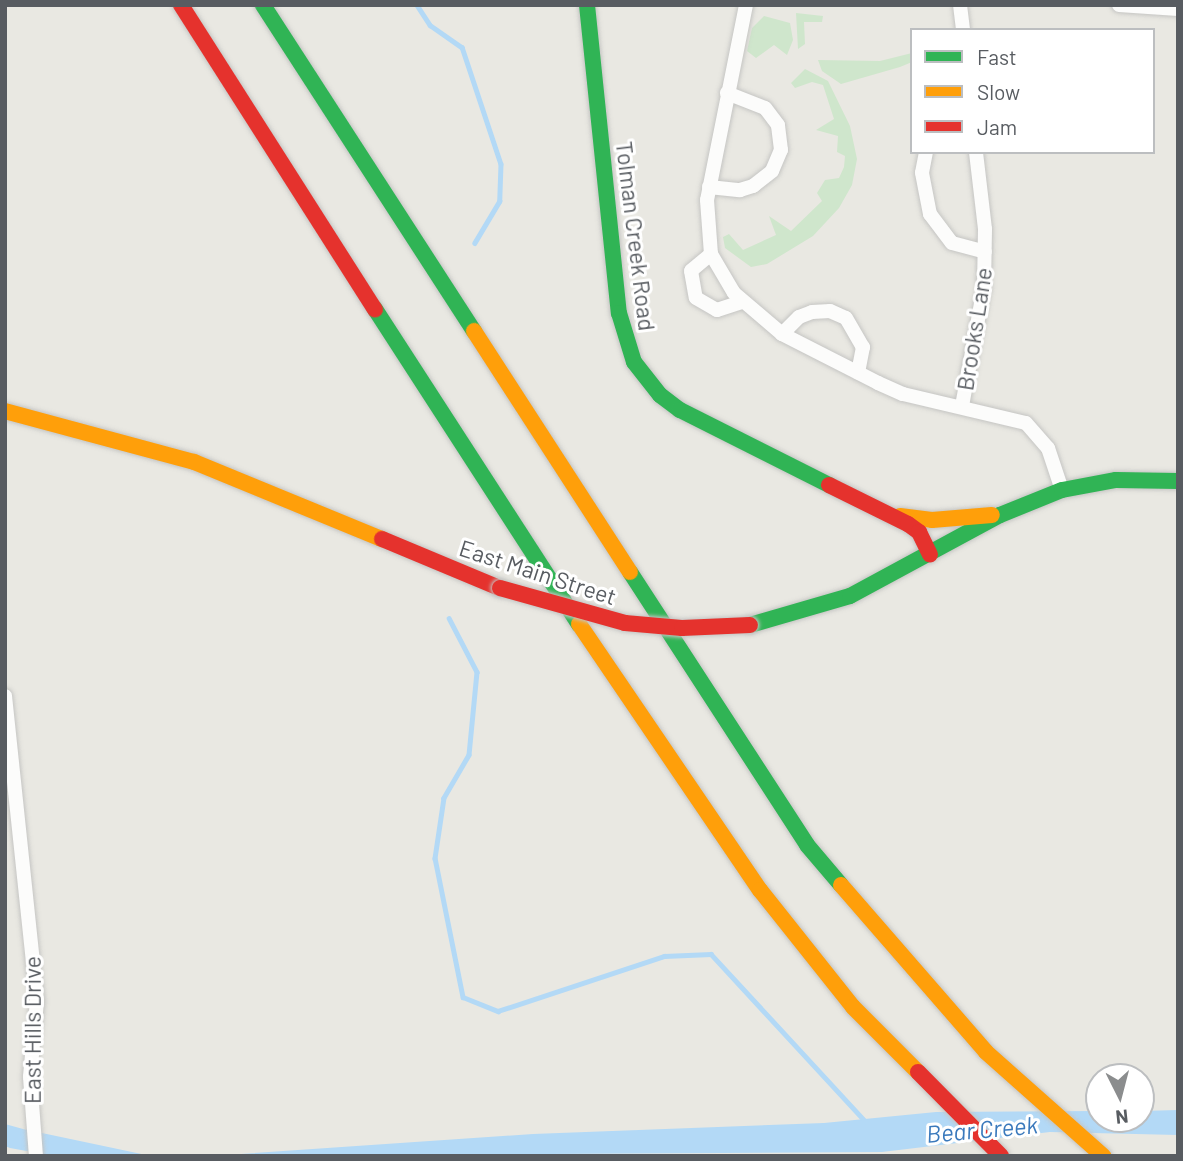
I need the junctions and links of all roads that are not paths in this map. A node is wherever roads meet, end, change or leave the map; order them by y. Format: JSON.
{"nodes":[{"id":1,"x":181,"y":5,"type":"edge"},
{"id":2,"x":263,"y":5,"type":"edge"},
{"id":3,"x":587,"y":5,"type":"edge"},
{"id":4,"x":746,"y":5,"type":"edge"},
{"id":5,"x":960,"y":5,"type":"edge"},
{"id":6,"x":1119,"y":5,"type":"edge"},
{"id":7,"x":1178,"y":9,"type":"edge"},
{"id":8,"x":963,"y":28,"type":"edge"},
{"id":9,"x":727,"y":93,"type":"junction"},
{"id":10,"x":926,"y":154,"type":"edge"},
{"id":11,"x":976,"y":154,"type":"edge"},
{"id":12,"x":709,"y":187,"type":"junction"},
{"id":13,"x":985,"y":252,"type":"junction"},
{"id":14,"x":711,"y":254,"type":"junction"},
{"id":15,"x":741,"y":302,"type":"junction"},
{"id":16,"x":782,"y":334,"type":"junction"},
{"id":17,"x":858,"y":373,"type":"junction"},
{"id":18,"x":962,"y":406,"type":"junction"},
{"id":19,"x":5,"y":411,"type":"edge"},
{"id":20,"x":1178,"y":481,"type":"edge"},
{"id":21,"x":1062,"y":490,"type":"junction"},
{"id":22,"x":889,"y":514,"type":"junction"},
{"id":23,"x":1000,"y":515,"type":"junction"},
{"id":24,"x":930,"y":555,"type":"junction"},
{"id":25,"x":5,"y":696,"type":"edge"},
{"id":26,"x":36,"y":1156,"type":"edge"},
{"id":27,"x":1001,"y":1156,"type":"edge"},
{"id":28,"x":1103,"y":1156,"type":"edge"}],
"edges":[{"from":1,"to":27,"type":"main road"},
{"from":2,"to":28,"type":"main road"},
{"from":3,"to":22,"type":"main road","name":"Tolman Creek Road"},
{"from":4,"to":9,"type":"street"},
{"from":5,"to":8,"type":"street"},
{"from":6,"to":7,"type":"street"},
{"from":9,"to":12,"type":"street"},
{"from":9,"to":12,"type":"street"},
{"from":10,"to":13,"type":"street","name":"Brooks Lane"},
{"from":11,"to":13,"type":"street","name":"Brooks Lane"},
{"from":12,"to":14,"type":"street"},
{"from":13,"to":18,"type":"street","name":"Brooks Lane"},
{"from":14,"to":15,"type":"street"},
{"from":14,"to":15,"type":"street"},
{"from":15,"to":16,"type":"street"},
{"from":16,"to":17,"type":"street"},
{"from":16,"to":17,"type":"street"},
{"from":17,"to":18,"type":"street"},
{"from":18,"to":21,"type":"street"},
{"from":19,"to":24,"type":"main road","name":"East Main Street","bridge":true},
{"from":20,"to":21,"type":"main road","name":"East Main Street"},
{"from":21,"to":23,"type":"main road","name":"East Main Street"},
{"from":22,"to":23,"type":"main road"},
{"from":22,"to":24,"type":"main road","name":"Tolman Creek Road"},
{"from":23,"to":24,"type":"main road","name":"East Main Street"},
{"from":25,"to":26,"type":"street","name":"East Hills Drive"}]}
